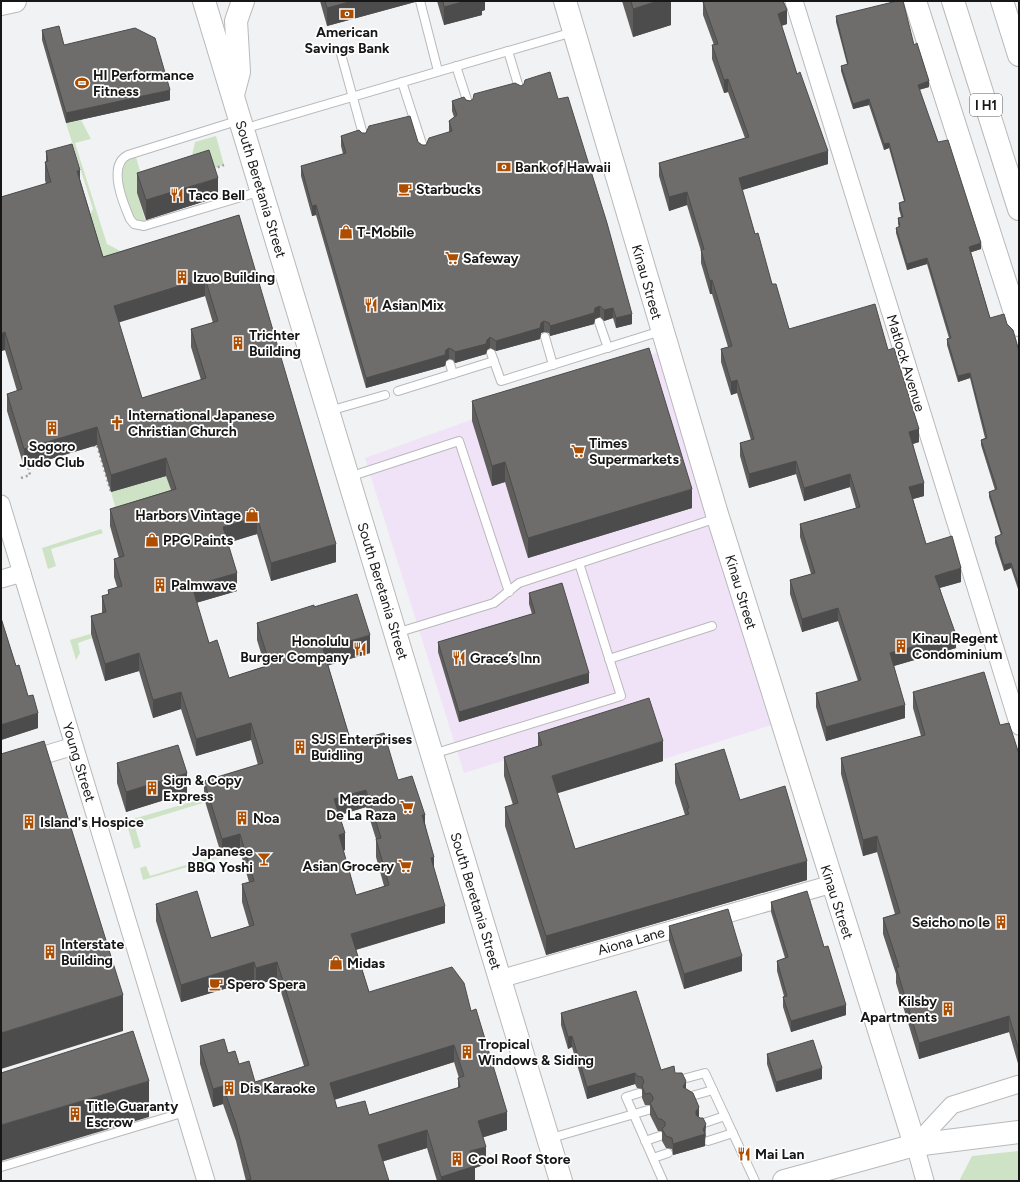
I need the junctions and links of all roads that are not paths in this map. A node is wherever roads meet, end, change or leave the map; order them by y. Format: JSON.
{"nodes":[{"id":1,"x":15,"y":1,"type":"edge"},
{"id":2,"x":204,"y":1,"type":"edge"},
{"id":3,"x":243,"y":1,"type":"edge"},
{"id":4,"x":420,"y":1,"type":"edge"},
{"id":5,"x":565,"y":1,"type":"edge"},
{"id":6,"x":794,"y":1,"type":"edge"},
{"id":7,"x":915,"y":1,"type":"edge"},
{"id":8,"x":953,"y":1,"type":"edge"},
{"id":9,"x":1002,"y":1,"type":"edge"},
{"id":10,"x":1,"y":4,"type":"edge"},
{"id":11,"x":574,"y":31,"type":"junction"},
{"id":12,"x":508,"y":51,"type":"junction"},
{"id":13,"x":341,"y":54,"type":"dead end"},
{"id":14,"x":1019,"y":56,"type":"edge"},
{"id":15,"x":456,"y":66,"type":"junction"},
{"id":16,"x":438,"y":71,"type":"junction"},
{"id":17,"x":402,"y":82,"type":"junction"},
{"id":18,"x":520,"y":91,"type":"edge"},
{"id":19,"x":233,"y":96,"type":"junction"},
{"id":20,"x":352,"y":97,"type":"junction"},
{"id":21,"x":469,"y":106,"type":"edge"},
{"id":22,"x":242,"y":125,"type":"junction"},
{"id":23,"x":364,"y":138,"type":"edge"},
{"id":24,"x":424,"y":150,"type":"edge"},
{"id":25,"x":262,"y":191,"type":"junction"},
{"id":26,"x":1019,"y":210,"type":"edge"},
{"id":27,"x":599,"y":322,"type":"dead end"},
{"id":28,"x":1019,"y":325,"type":"edge"},
{"id":29,"x":661,"y":330,"type":"junction"},
{"id":30,"x":545,"y":337,"type":"dead end"},
{"id":31,"x":608,"y":348,"type":"junction"},
{"id":32,"x":491,"y":353,"type":"dead end"},
{"id":33,"x":494,"y":361,"type":"junction"},
{"id":34,"x":450,"y":364,"type":"dead end"},
{"id":35,"x":553,"y":365,"type":"junction"},
{"id":36,"x":453,"y":374,"type":"junction"},
{"id":37,"x":398,"y":391,"type":"dead end"},
{"id":38,"x":385,"y":395,"type":"dead end"},
{"id":39,"x":328,"y":411,"type":"junction"},
{"id":40,"x":348,"y":477,"type":"junction"},
{"id":41,"x":1,"y":504,"type":"edge"},
{"id":42,"x":718,"y":518,"type":"junction"},
{"id":43,"x":579,"y":563,"type":"junction"},
{"id":44,"x":22,"y":573,"type":"junction"},
{"id":45,"x":1,"y":579,"type":"edge"},
{"id":46,"x":508,"y":592,"type":"junction"},
{"id":47,"x":712,"y":626,"type":"dead end"},
{"id":48,"x":395,"y":634,"type":"junction"},
{"id":49,"x":609,"y":659,"type":"junction"},
{"id":50,"x":1019,"y":726,"type":"edge"},
{"id":51,"x":74,"y":746,"type":"junction"},
{"id":52,"x":432,"y":754,"type":"junction"},
{"id":53,"x":1,"y":768,"type":"edge"},
{"id":54,"x":832,"y":884,"type":"junction"},
{"id":55,"x":500,"y":979,"type":"junction"},
{"id":56,"x":679,"y":1080,"type":"edge"},
{"id":57,"x":1019,"y":1084,"type":"edge"},
{"id":58,"x":713,"y":1090,"type":"junction"},
{"id":59,"x":639,"y":1093,"type":"dead end"},
{"id":60,"x":688,"y":1097,"type":"edge"},
{"id":61,"x":648,"y":1110,"type":"dead end"},
{"id":62,"x":185,"y":1112,"type":"junction"},
{"id":63,"x":633,"y":1114,"type":"junction"},
{"id":64,"x":725,"y":1116,"type":"junction"},
{"id":65,"x":701,"y":1124,"type":"edge"},
{"id":66,"x":1019,"y":1132,"type":"edge"},
{"id":67,"x":733,"y":1133,"type":"junction"},
{"id":68,"x":660,"y":1136,"type":"dead end"},
{"id":69,"x":548,"y":1139,"type":"junction"},
{"id":70,"x":645,"y":1141,"type":"junction"},
{"id":71,"x":708,"y":1141,"type":"dead end"},
{"id":72,"x":915,"y":1145,"type":"junction"},
{"id":73,"x":668,"y":1153,"type":"dead end"},
{"id":74,"x":653,"y":1158,"type":"junction"},
{"id":75,"x":1,"y":1167,"type":"edge"},
{"id":76,"x":206,"y":1181,"type":"edge"},
{"id":77,"x":561,"y":1181,"type":"edge"},
{"id":78,"x":663,"y":1181,"type":"edge"},
{"id":79,"x":755,"y":1181,"type":"edge"},
{"id":80,"x":784,"y":1181,"type":"edge"},
{"id":81,"x":925,"y":1181,"type":"edge"}],
"edges":[{"from":1,"to":10,"type":"main road"},
{"from":2,"to":19,"type":"main road","name":"South Beretania Street"},
{"from":3,"to":19,"type":"main road"},
{"from":4,"to":16,"type":"lane"},
{"from":5,"to":11,"type":"main road","name":"Kinau Street"},
{"from":6,"to":50,"type":"street","name":"Matlock Avenue"},
{"from":7,"to":28,"type":"main road"},
{"from":8,"to":26,"type":"main road","number":"I H1"},
{"from":9,"to":14,"type":"main road"},
{"from":11,"to":12,"type":"lane"},
{"from":11,"to":29,"type":"main road","name":"Kinau Street"},
{"from":12,"to":15,"type":"lane"},
{"from":12,"to":18,"type":"lane"},
{"from":13,"to":20,"type":"lane"},
{"from":15,"to":16,"type":"lane"},
{"from":15,"to":21,"type":"lane"},
{"from":16,"to":17,"type":"lane"},
{"from":17,"to":20,"type":"lane"},
{"from":17,"to":24,"type":"lane"},
{"from":19,"to":22,"type":"main road","name":"South Beretania Street"},
{"from":20,"to":22,"type":"lane"},
{"from":20,"to":23,"type":"lane"},
{"from":22,"to":25,"type":"main road","name":"South Beretania Street"},
{"from":22,"to":25,"type":"lane"},
{"from":25,"to":39,"type":"main road","name":"South Beretania Street"},
{"from":27,"to":31,"type":"lane"},
{"from":29,"to":31,"type":"lane"},
{"from":29,"to":42,"type":"main road","name":"Kinau Street"},
{"from":30,"to":35,"type":"lane"},
{"from":31,"to":35,"type":"lane"},
{"from":32,"to":33,"type":"lane"},
{"from":33,"to":35,"type":"lane"},
{"from":33,"to":36,"type":"lane"},
{"from":34,"to":36,"type":"lane"},
{"from":36,"to":37,"type":"lane"},
{"from":38,"to":39,"type":"lane"},
{"from":39,"to":40,"type":"main road","name":"South Beretania Street"},
{"from":40,"to":46,"type":"lane"},
{"from":40,"to":48,"type":"main road","name":"South Beretania Street"},
{"from":41,"to":44,"type":"street","name":"Young Street"},
{"from":42,"to":43,"type":"lane"},
{"from":42,"to":54,"type":"main road","name":"Kinau Street"},
{"from":43,"to":46,"type":"lane"},
{"from":43,"to":49,"type":"lane"},
{"from":44,"to":45,"type":"street"},
{"from":44,"to":51,"type":"street","name":"Young Street"},
{"from":46,"to":48,"type":"lane"},
{"from":47,"to":49,"type":"lane"},
{"from":48,"to":52,"type":"main road","name":"South Beretania Street"},
{"from":49,"to":52,"type":"lane"},
{"from":51,"to":53,"type":"street"},
{"from":51,"to":62,"type":"street","name":"Young Street"},
{"from":52,"to":55,"type":"main road","name":"South Beretania Street"},
{"from":54,"to":55,"type":"street","name":"Aiona Lane"},
{"from":54,"to":72,"type":"main road","name":"Kinau Street"},
{"from":55,"to":69,"type":"main road","name":"South Beretania Street"},
{"from":56,"to":58,"type":"lane"},
{"from":57,"to":72,"type":"street"},
{"from":58,"to":60,"type":"lane"},
{"from":58,"to":64,"type":"lane"},
{"from":59,"to":63,"type":"lane"},
{"from":61,"to":63,"type":"lane"},
{"from":62,"to":75,"type":"lane"},
{"from":62,"to":76,"type":"street","name":"Young Street"},
{"from":63,"to":69,"type":"lane"},
{"from":63,"to":70,"type":"lane"},
{"from":64,"to":65,"type":"lane"},
{"from":64,"to":67,"type":"lane"},
{"from":66,"to":72,"type":"main road"},
{"from":67,"to":71,"type":"lane"},
{"from":67,"to":79,"type":"lane"},
{"from":68,"to":70,"type":"lane"},
{"from":69,"to":77,"type":"main road","name":"South Beretania Street"},
{"from":70,"to":74,"type":"lane"},
{"from":72,"to":80,"type":"main road"},
{"from":72,"to":81,"type":"street","name":"Kinau Street"},
{"from":73,"to":74,"type":"lane"},
{"from":74,"to":78,"type":"lane"}]}
